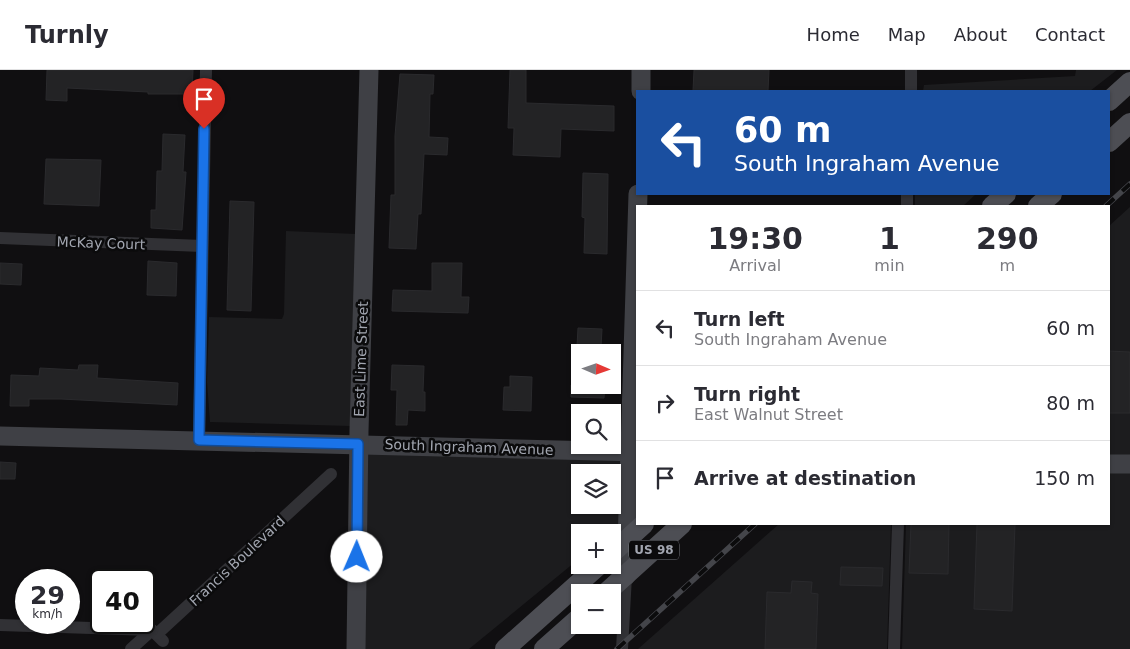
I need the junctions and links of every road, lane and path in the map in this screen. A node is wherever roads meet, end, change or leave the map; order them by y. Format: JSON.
{"nodes":[{"id":1,"x":206,"y":70,"type":"edge"},
{"id":2,"x":369,"y":70,"type":"edge"},
{"id":3,"x":641,"y":70,"type":"edge"},
{"id":4,"x":911,"y":70,"type":"edge"},
{"id":5,"x":1130,"y":82,"type":"edge"},
{"id":6,"x":641,"y":90,"type":"edge"},
{"id":7,"x":911,"y":90,"type":"edge"},
{"id":8,"x":1110,"y":100,"type":"edge"},
{"id":9,"x":1130,"y":123,"type":"edge"},
{"id":10,"x":1110,"y":141,"type":"edge"},
{"id":11,"x":1005,"y":195,"type":"edge"},
{"id":12,"x":1051,"y":195,"type":"edge"},
{"id":13,"x":993,"y":205,"type":"edge"},
{"id":14,"x":1039,"y":205,"type":"edge"},
{"id":15,"x":0,"y":238,"type":"edge"},
{"id":16,"x":202,"y":246,"type":"junction"},
{"id":17,"x":636,"y":297,"type":"edge"},
{"id":18,"x":0,"y":436,"type":"edge"},
{"id":19,"x":199,"y":440,"type":"junction"},
{"id":20,"x":358,"y":444,"type":"junction"},
{"id":21,"x":633,"y":452,"type":"edge"},
{"id":22,"x":1110,"y":464,"type":"edge"},
{"id":23,"x":1130,"y":464,"type":"edge"},
{"id":24,"x":331,"y":474,"type":"dead end"},
{"id":25,"x":643,"y":525,"type":"edge"},
{"id":26,"x":681,"y":525,"type":"edge"},
{"id":27,"x":898,"y":525,"type":"edge"},
{"id":28,"x":621,"y":539,"type":"edge"},
{"id":29,"x":621,"y":545,"type":"edge"},
{"id":30,"x":621,"y":551,"type":"edge"},
{"id":31,"x":589,"y":574,"type":"edge"},
{"id":32,"x":626,"y":576,"type":"junction"},
{"id":33,"x":617,"y":584,"type":"edge"},
{"id":34,"x":0,"y":625,"type":"edge"},
{"id":35,"x":571,"y":625,"type":"edge"},
{"id":36,"x":158,"y":641,"type":"edge"},
{"id":37,"x":131,"y":649,"type":"edge"},
{"id":38,"x":356,"y":649,"type":"edge"},
{"id":39,"x":505,"y":649,"type":"edge"},
{"id":40,"x":544,"y":649,"type":"edge"},
{"id":41,"x":622,"y":649,"type":"edge"},
{"id":42,"x":894,"y":649,"type":"edge"}],
"edges":[{"from":1,"to":16,"type":"street"},
{"from":2,"to":20,"type":"street","name":"East Lime Street"},
{"from":3,"to":6,"type":"street"},
{"from":4,"to":7,"type":"street"},
{"from":5,"to":8,"type":"main road"},
{"from":9,"to":10,"type":"main road"},
{"from":11,"to":13,"type":"main road"},
{"from":12,"to":14,"type":"main road"},
{"from":15,"to":16,"type":"street","name":"McKay Court"},
{"from":16,"to":19,"type":"street"},
{"from":17,"to":21,"type":"street"},
{"from":18,"to":19,"type":"street","name":"South Ingraham Avenue"},
{"from":19,"to":20,"type":"street","name":"South Ingraham Avenue"},
{"from":20,"to":21,"type":"street","name":"South Ingraham Avenue"},
{"from":20,"to":38,"type":"street","name":"East Lime Street"},
{"from":21,"to":28,"type":"street"},
{"from":22,"to":23,"type":"street"},
{"from":24,"to":36,"type":"street","name":"Francis Boulevard"},
{"from":25,"to":29,"type":"main road","number":"US 98"},
{"from":26,"to":32,"type":"main road","number":"US 98"},
{"from":27,"to":42,"type":"street"},
{"from":30,"to":32,"type":"street"},
{"from":31,"to":39,"type":"main road"},
{"from":32,"to":33,"type":"main road","number":"US 98"},
{"from":32,"to":41,"type":"street"},
{"from":34,"to":36,"type":"street"},
{"from":35,"to":40,"type":"main road"},
{"from":36,"to":37,"type":"street","name":"Francis Boulevard"}]}
